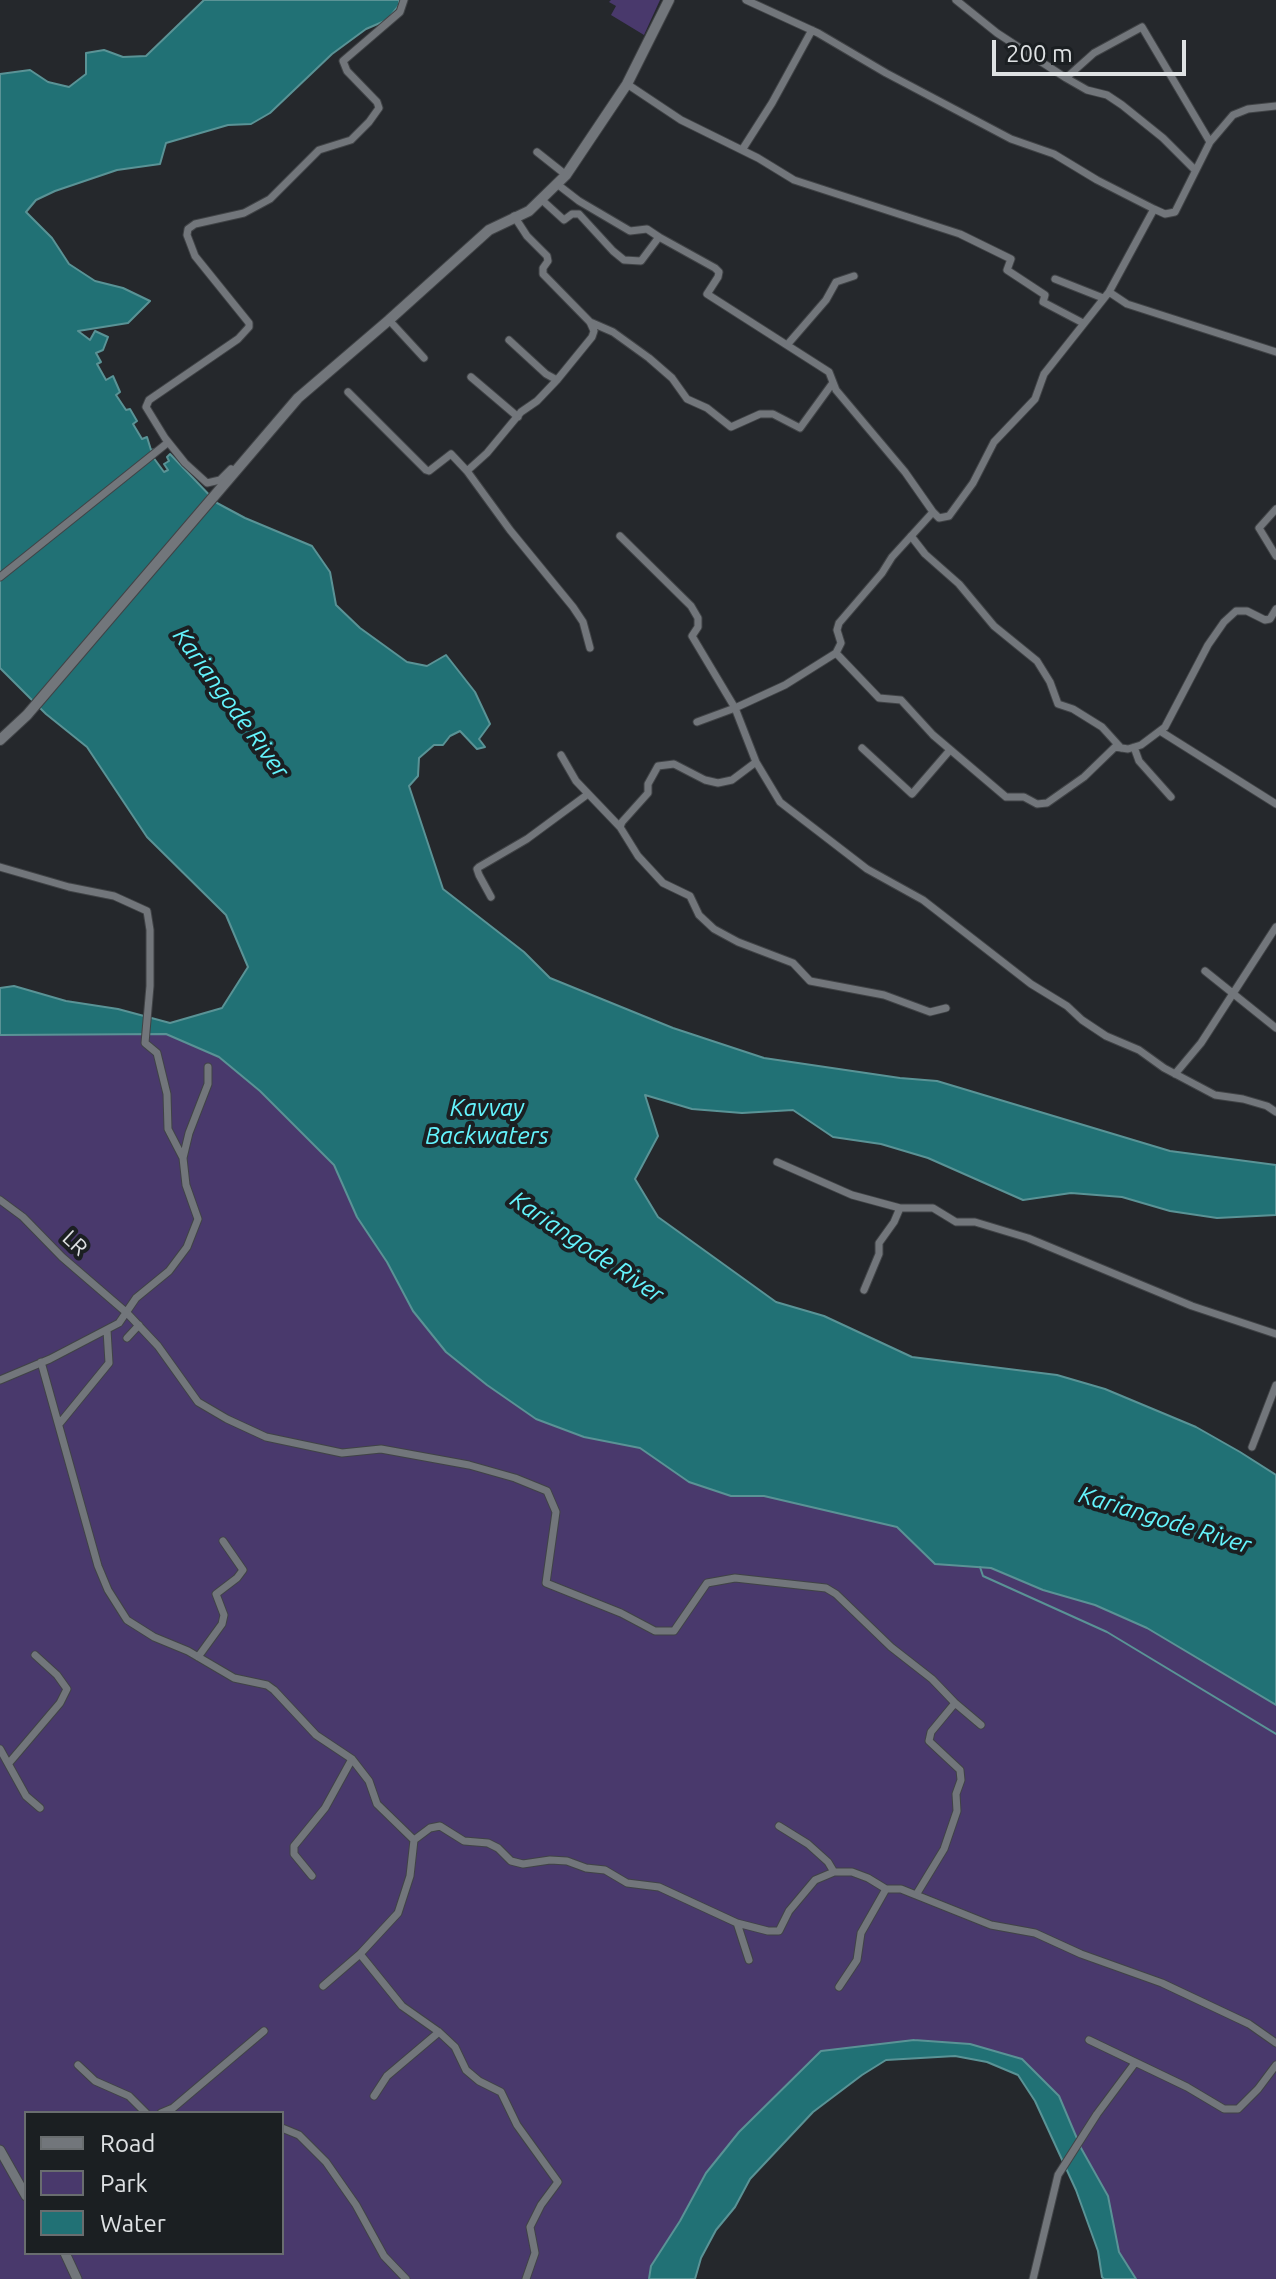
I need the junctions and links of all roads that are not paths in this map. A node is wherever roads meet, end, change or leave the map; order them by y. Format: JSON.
{"nodes":[{"id":1,"x":404,"y":0,"type":"edge"},
{"id":2,"x":669,"y":0,"type":"edge"},
{"id":3,"x":746,"y":0,"type":"edge"},
{"id":4,"x":956,"y":0,"type":"edge"},
{"id":5,"x":812,"y":30,"type":"junction"},
{"id":6,"x":1066,"y":78,"type":"junction"},
{"id":7,"x":627,"y":84,"type":"junction"},
{"id":8,"x":1276,"y":106,"type":"edge"},
{"id":9,"x":1210,"y":142,"type":"junction"},
{"id":10,"x":742,"y":150,"type":"junction"},
{"id":11,"x":537,"y":152,"type":"dead end"},
{"id":12,"x":1195,"y":170,"type":"junction"},
{"id":13,"x":566,"y":175,"type":"junction"},
{"id":14,"x":557,"y":184,"type":"junction"},
{"id":15,"x":542,"y":200,"type":"junction"},
{"id":16,"x":1154,"y":209,"type":"junction"},
{"id":17,"x":514,"y":216,"type":"junction"},
{"id":18,"x":659,"y":237,"type":"junction"},
{"id":19,"x":854,"y":276,"type":"dead end"},
{"id":20,"x":1055,"y":279,"type":"dead end"},
{"id":21,"x":1106,"y":295,"type":"junction"},
{"id":22,"x":389,"y":320,"type":"junction"},
{"id":23,"x":590,"y":322,"type":"junction"},
{"id":24,"x":1083,"y":323,"type":"junction"},
{"id":25,"x":509,"y":340,"type":"dead end"},
{"id":26,"x":787,"y":345,"type":"junction"},
{"id":27,"x":1276,"y":352,"type":"edge"},
{"id":28,"x":424,"y":358,"type":"dead end"},
{"id":29,"x":471,"y":377,"type":"dead end"},
{"id":30,"x":557,"y":380,"type":"junction"},
{"id":31,"x":832,"y":384,"type":"junction"},
{"id":32,"x":348,"y":392,"type":"dead end"},
{"id":33,"x":518,"y":417,"type":"junction"},
{"id":34,"x":166,"y":444,"type":"dead end"},
{"id":35,"x":246,"y":458,"type":"junction"},
{"id":36,"x":467,"y":471,"type":"junction"},
{"id":37,"x":1276,"y":509,"type":"edge"},
{"id":38,"x":933,"y":512,"type":"junction"},
{"id":39,"x":620,"y":536,"type":"dead end"},
{"id":40,"x":911,"y":536,"type":"junction"},
{"id":41,"x":1276,"y":556,"type":"edge"},
{"id":42,"x":0,"y":577,"type":"edge"},
{"id":43,"x":1276,"y":609,"type":"edge"},
{"id":44,"x":590,"y":648,"type":"dead end"},
{"id":45,"x":836,"y":653,"type":"junction"},
{"id":46,"x":735,"y":708,"type":"junction"},
{"id":47,"x":697,"y":722,"type":"dead end"},
{"id":48,"x":1160,"y":731,"type":"junction"},
{"id":49,"x":0,"y":740,"type":"edge"},
{"id":50,"x":1134,"y":747,"type":"junction"},
{"id":51,"x":862,"y":748,"type":"dead end"},
{"id":52,"x":1121,"y":748,"type":"junction"},
{"id":53,"x":950,"y":750,"type":"junction"},
{"id":54,"x":561,"y":755,"type":"dead end"},
{"id":55,"x":756,"y":762,"type":"junction"},
{"id":56,"x":588,"y":794,"type":"junction"},
{"id":57,"x":1171,"y":797,"type":"dead end"},
{"id":58,"x":1276,"y":804,"type":"edge"},
{"id":59,"x":620,"y":827,"type":"junction"},
{"id":60,"x":0,"y":867,"type":"edge"},
{"id":61,"x":491,"y":897,"type":"dead end"},
{"id":62,"x":1276,"y":927,"type":"edge"},
{"id":63,"x":1205,"y":971,"type":"dead end"},
{"id":64,"x":1233,"y":994,"type":"junction"},
{"id":65,"x":946,"y":1008,"type":"dead end"},
{"id":66,"x":1276,"y":1028,"type":"edge"},
{"id":67,"x":208,"y":1067,"type":"dead end"},
{"id":68,"x":1175,"y":1074,"type":"junction"},
{"id":69,"x":1276,"y":1112,"type":"edge"},
{"id":70,"x":183,"y":1158,"type":"junction"},
{"id":71,"x":777,"y":1162,"type":"dead end"},
{"id":72,"x":0,"y":1200,"type":"edge"},
{"id":73,"x":900,"y":1208,"type":"junction"},
{"id":74,"x":864,"y":1290,"type":"dead end"},
{"id":75,"x":127,"y":1313,"type":"junction"},
{"id":76,"x":139,"y":1325,"type":"junction"},
{"id":77,"x":107,"y":1330,"type":"junction"},
{"id":78,"x":1276,"y":1334,"type":"edge"},
{"id":79,"x":127,"y":1338,"type":"dead end"},
{"id":80,"x":41,"y":1362,"type":"junction"},
{"id":81,"x":0,"y":1380,"type":"edge"},
{"id":82,"x":1276,"y":1385,"type":"edge"},
{"id":83,"x":60,"y":1423,"type":"junction"},
{"id":84,"x":1252,"y":1447,"type":"dead end"},
{"id":85,"x":223,"y":1541,"type":"dead end"},
{"id":86,"x":35,"y":1655,"type":"dead end"},
{"id":87,"x":198,"y":1657,"type":"junction"},
{"id":88,"x":955,"y":1703,"type":"junction"},
{"id":89,"x":981,"y":1725,"type":"dead end"},
{"id":90,"x":0,"y":1749,"type":"edge"},
{"id":91,"x":352,"y":1759,"type":"junction"},
{"id":92,"x":9,"y":1763,"type":"junction"},
{"id":93,"x":40,"y":1808,"type":"dead end"},
{"id":94,"x":779,"y":1826,"type":"dead end"},
{"id":95,"x":414,"y":1840,"type":"junction"},
{"id":96,"x":834,"y":1872,"type":"junction"},
{"id":97,"x":312,"y":1876,"type":"dead end"},
{"id":98,"x":886,"y":1889,"type":"junction"},
{"id":99,"x":916,"y":1895,"type":"junction"},
{"id":100,"x":737,"y":1923,"type":"junction"},
{"id":101,"x":360,"y":1954,"type":"junction"},
{"id":102,"x":749,"y":1960,"type":"dead end"},
{"id":103,"x":323,"y":1986,"type":"dead end"},
{"id":104,"x":839,"y":1987,"type":"dead end"},
{"id":105,"x":264,"y":2031,"type":"dead end"},
{"id":106,"x":439,"y":2032,"type":"junction"},
{"id":107,"x":1089,"y":2040,"type":"dead end"},
{"id":108,"x":1276,"y":2043,"type":"edge"},
{"id":109,"x":1135,"y":2063,"type":"junction"},
{"id":110,"x":78,"y":2065,"type":"dead end"},
{"id":111,"x":1276,"y":2065,"type":"edge"},
{"id":112,"x":374,"y":2096,"type":"dead end"},
{"id":113,"x":144,"y":2111,"type":"edge"},
{"id":114,"x":166,"y":2111,"type":"edge"},
{"id":115,"x":284,"y":2129,"type":"edge"},
{"id":116,"x":0,"y":2150,"type":"edge"},
{"id":117,"x":24,"y":2192,"type":"edge"},
{"id":118,"x":70,"y":2255,"type":"edge"},
{"id":119,"x":77,"y":2279,"type":"edge"},
{"id":120,"x":406,"y":2279,"type":"edge"},
{"id":121,"x":526,"y":2279,"type":"edge"},
{"id":122,"x":1033,"y":2279,"type":"edge"}],
"edges":[{"from":1,"to":35,"type":"street"},
{"from":2,"to":7,"type":"main road"},
{"from":3,"to":5,"type":"street"},
{"from":4,"to":6,"type":"street"},
{"from":5,"to":10,"type":"street"},
{"from":5,"to":16,"type":"street"},
{"from":6,"to":9,"type":"street"},
{"from":6,"to":12,"type":"street"},
{"from":7,"to":10,"type":"street"},
{"from":7,"to":13,"type":"main road"},
{"from":8,"to":9,"type":"street"},
{"from":9,"to":12,"type":"street"},
{"from":10,"to":24,"type":"street"},
{"from":11,"to":13,"type":"street"},
{"from":12,"to":16,"type":"street"},
{"from":13,"to":14,"type":"main road"},
{"from":14,"to":15,"type":"main road"},
{"from":14,"to":18,"type":"street"},
{"from":15,"to":17,"type":"main road"},
{"from":15,"to":18,"type":"street"},
{"from":16,"to":21,"type":"street"},
{"from":17,"to":22,"type":"main road"},
{"from":17,"to":23,"type":"street"},
{"from":18,"to":26,"type":"street"},
{"from":19,"to":26,"type":"street"},
{"from":20,"to":21,"type":"street"},
{"from":21,"to":24,"type":"street"},
{"from":21,"to":27,"type":"street"},
{"from":22,"to":28,"type":"street"},
{"from":22,"to":35,"type":"main road"},
{"from":23,"to":30,"type":"street"},
{"from":23,"to":31,"type":"street"},
{"from":24,"to":38,"type":"street"},
{"from":25,"to":30,"type":"street"},
{"from":26,"to":31,"type":"street"},
{"from":29,"to":33,"type":"street"},
{"from":30,"to":33,"type":"street"},
{"from":31,"to":38,"type":"street"},
{"from":32,"to":36,"type":"street"},
{"from":33,"to":36,"type":"street"},
{"from":34,"to":42,"type":"street"},
{"from":35,"to":49,"type":"main road"},
{"from":36,"to":44,"type":"street"},
{"from":37,"to":41,"type":"street"},
{"from":38,"to":40,"type":"street"},
{"from":39,"to":46,"type":"street"},
{"from":40,"to":45,"type":"street"},
{"from":40,"to":52,"type":"street"},
{"from":43,"to":48,"type":"street"},
{"from":45,"to":46,"type":"street"},
{"from":45,"to":53,"type":"street"},
{"from":46,"to":47,"type":"street"},
{"from":46,"to":55,"type":"street"},
{"from":48,"to":50,"type":"street"},
{"from":48,"to":58,"type":"street"},
{"from":50,"to":52,"type":"street"},
{"from":50,"to":57,"type":"street"},
{"from":51,"to":53,"type":"street"},
{"from":52,"to":53,"type":"street"},
{"from":54,"to":56,"type":"street"},
{"from":55,"to":59,"type":"street"},
{"from":55,"to":68,"type":"street"},
{"from":56,"to":59,"type":"street"},
{"from":56,"to":61,"type":"street"},
{"from":59,"to":65,"type":"street"},
{"from":60,"to":70,"type":"street"},
{"from":62,"to":64,"type":"street"},
{"from":63,"to":64,"type":"street"},
{"from":64,"to":66,"type":"street"},
{"from":64,"to":68,"type":"street"},
{"from":67,"to":70,"type":"street"},
{"from":68,"to":69,"type":"street"},
{"from":70,"to":75,"type":"street"},
{"from":71,"to":73,"type":"street"},
{"from":72,"to":75,"type":"street","name":"LR"},
{"from":73,"to":74,"type":"street"},
{"from":73,"to":78,"type":"street"},
{"from":75,"to":76,"type":"street","name":"LR"},
{"from":75,"to":77,"type":"street"},
{"from":76,"to":79,"type":"street"},
{"from":76,"to":88,"type":"street","name":"LR"},
{"from":77,"to":80,"type":"street"},
{"from":77,"to":83,"type":"street"},
{"from":80,"to":81,"type":"street"},
{"from":80,"to":83,"type":"street"},
{"from":82,"to":84,"type":"street"},
{"from":83,"to":87,"type":"street"},
{"from":85,"to":87,"type":"street"},
{"from":86,"to":92,"type":"street"},
{"from":87,"to":91,"type":"street"},
{"from":88,"to":89,"type":"street"},
{"from":88,"to":99,"type":"street"},
{"from":90,"to":92,"type":"street"},
{"from":91,"to":95,"type":"street"},
{"from":91,"to":97,"type":"street"},
{"from":92,"to":93,"type":"street"},
{"from":94,"to":96,"type":"street"},
{"from":95,"to":100,"type":"street"},
{"from":95,"to":101,"type":"street"},
{"from":96,"to":98,"type":"street"},
{"from":96,"to":100,"type":"street"},
{"from":98,"to":99,"type":"street"},
{"from":98,"to":104,"type":"street"},
{"from":99,"to":108,"type":"street"},
{"from":100,"to":102,"type":"street"},
{"from":101,"to":103,"type":"street"},
{"from":101,"to":106,"type":"street"},
{"from":105,"to":114,"type":"street"},
{"from":106,"to":112,"type":"street"},
{"from":106,"to":121,"type":"street"},
{"from":107,"to":109,"type":"street"},
{"from":109,"to":111,"type":"street"},
{"from":109,"to":122,"type":"street"},
{"from":110,"to":113,"type":"street"},
{"from":115,"to":120,"type":"street"},
{"from":116,"to":117,"type":"street"},
{"from":118,"to":119,"type":"street"}]}
